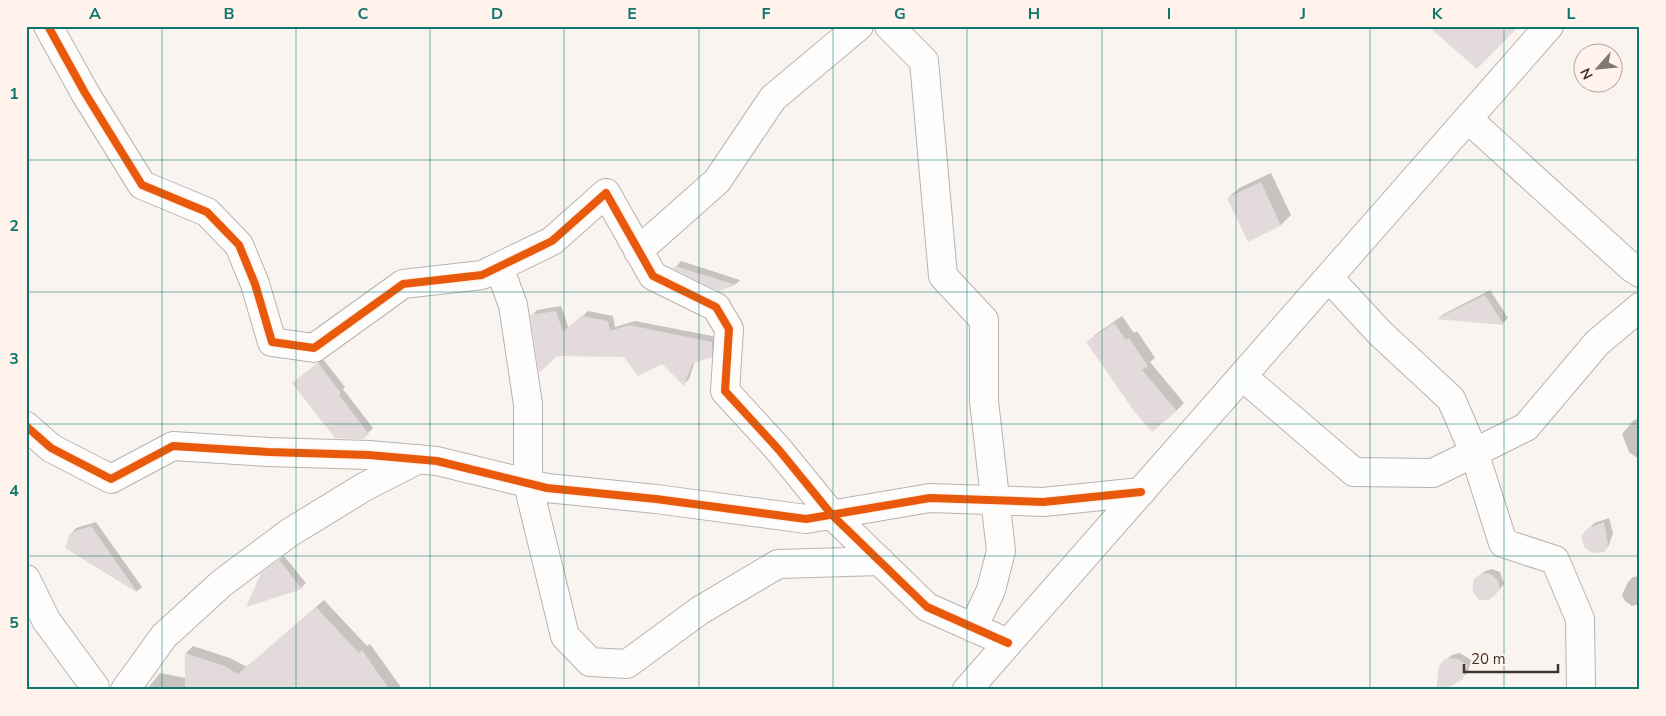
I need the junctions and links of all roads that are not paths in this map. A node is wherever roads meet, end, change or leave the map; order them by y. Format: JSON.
{"nodes":[{"id":1,"x":48,"y":26,"type":"edge"},
{"id":2,"x":860,"y":26,"type":"edge"},
{"id":3,"x":889,"y":26,"type":"edge"},
{"id":4,"x":1549,"y":26,"type":"edge"},
{"id":5,"x":1468,"y":119,"type":"junction"},
{"id":6,"x":638,"y":251,"type":"junction"},
{"id":7,"x":499,"y":267,"type":"junction"},
{"id":8,"x":1640,"y":273,"type":"edge"},
{"id":9,"x":1329,"y":278,"type":"junction"},
{"id":10,"x":1640,"y":307,"type":"edge"},
{"id":11,"x":1242,"y":376,"type":"junction"},
{"id":12,"x":26,"y":426,"type":"edge"},
{"id":13,"x":1474,"y":452,"type":"junction"},
{"id":14,"x":419,"y":459,"type":"junction"},
{"id":15,"x":528,"y":484,"type":"junction"},
{"id":16,"x":1141,"y":492,"type":"junction"},
{"id":17,"x":996,"y":500,"type":"junction"},
{"id":18,"x":832,"y":515,"type":"junction"},
{"id":19,"x":880,"y":561,"type":"junction"},
{"id":20,"x":26,"y":579,"type":"edge"},
{"id":21,"x":973,"y":628,"type":"junction"},
{"id":22,"x":1008,"y":643,"type":"junction"},
{"id":23,"x":95,"y":690,"type":"edge"},
{"id":24,"x":125,"y":690,"type":"edge"},
{"id":25,"x":967,"y":690,"type":"edge"},
{"id":26,"x":1581,"y":690,"type":"edge"}],
"edges":[{"from":1,"to":7,"type":"street"},
{"from":2,"to":6,"type":"street"},
{"from":3,"to":17,"type":"street"},
{"from":4,"to":5,"type":"street"},
{"from":5,"to":8,"type":"street"},
{"from":5,"to":9,"type":"street"},
{"from":6,"to":7,"type":"street"},
{"from":6,"to":18,"type":"street"},
{"from":7,"to":15,"type":"street"},
{"from":9,"to":11,"type":"street"},
{"from":9,"to":13,"type":"street"},
{"from":10,"to":13,"type":"street"},
{"from":11,"to":13,"type":"street"},
{"from":11,"to":16,"type":"street"},
{"from":12,"to":14,"type":"street"},
{"from":13,"to":26,"type":"street"},
{"from":14,"to":15,"type":"street"},
{"from":14,"to":24,"type":"street"},
{"from":15,"to":18,"type":"street"},
{"from":15,"to":19,"type":"street"},
{"from":16,"to":17,"type":"street"},
{"from":16,"to":22,"type":"street"},
{"from":17,"to":18,"type":"street"},
{"from":17,"to":21,"type":"street"},
{"from":18,"to":19,"type":"street"},
{"from":19,"to":21,"type":"street"},
{"from":20,"to":23,"type":"street"},
{"from":21,"to":22,"type":"street"},
{"from":22,"to":25,"type":"street"}]}
